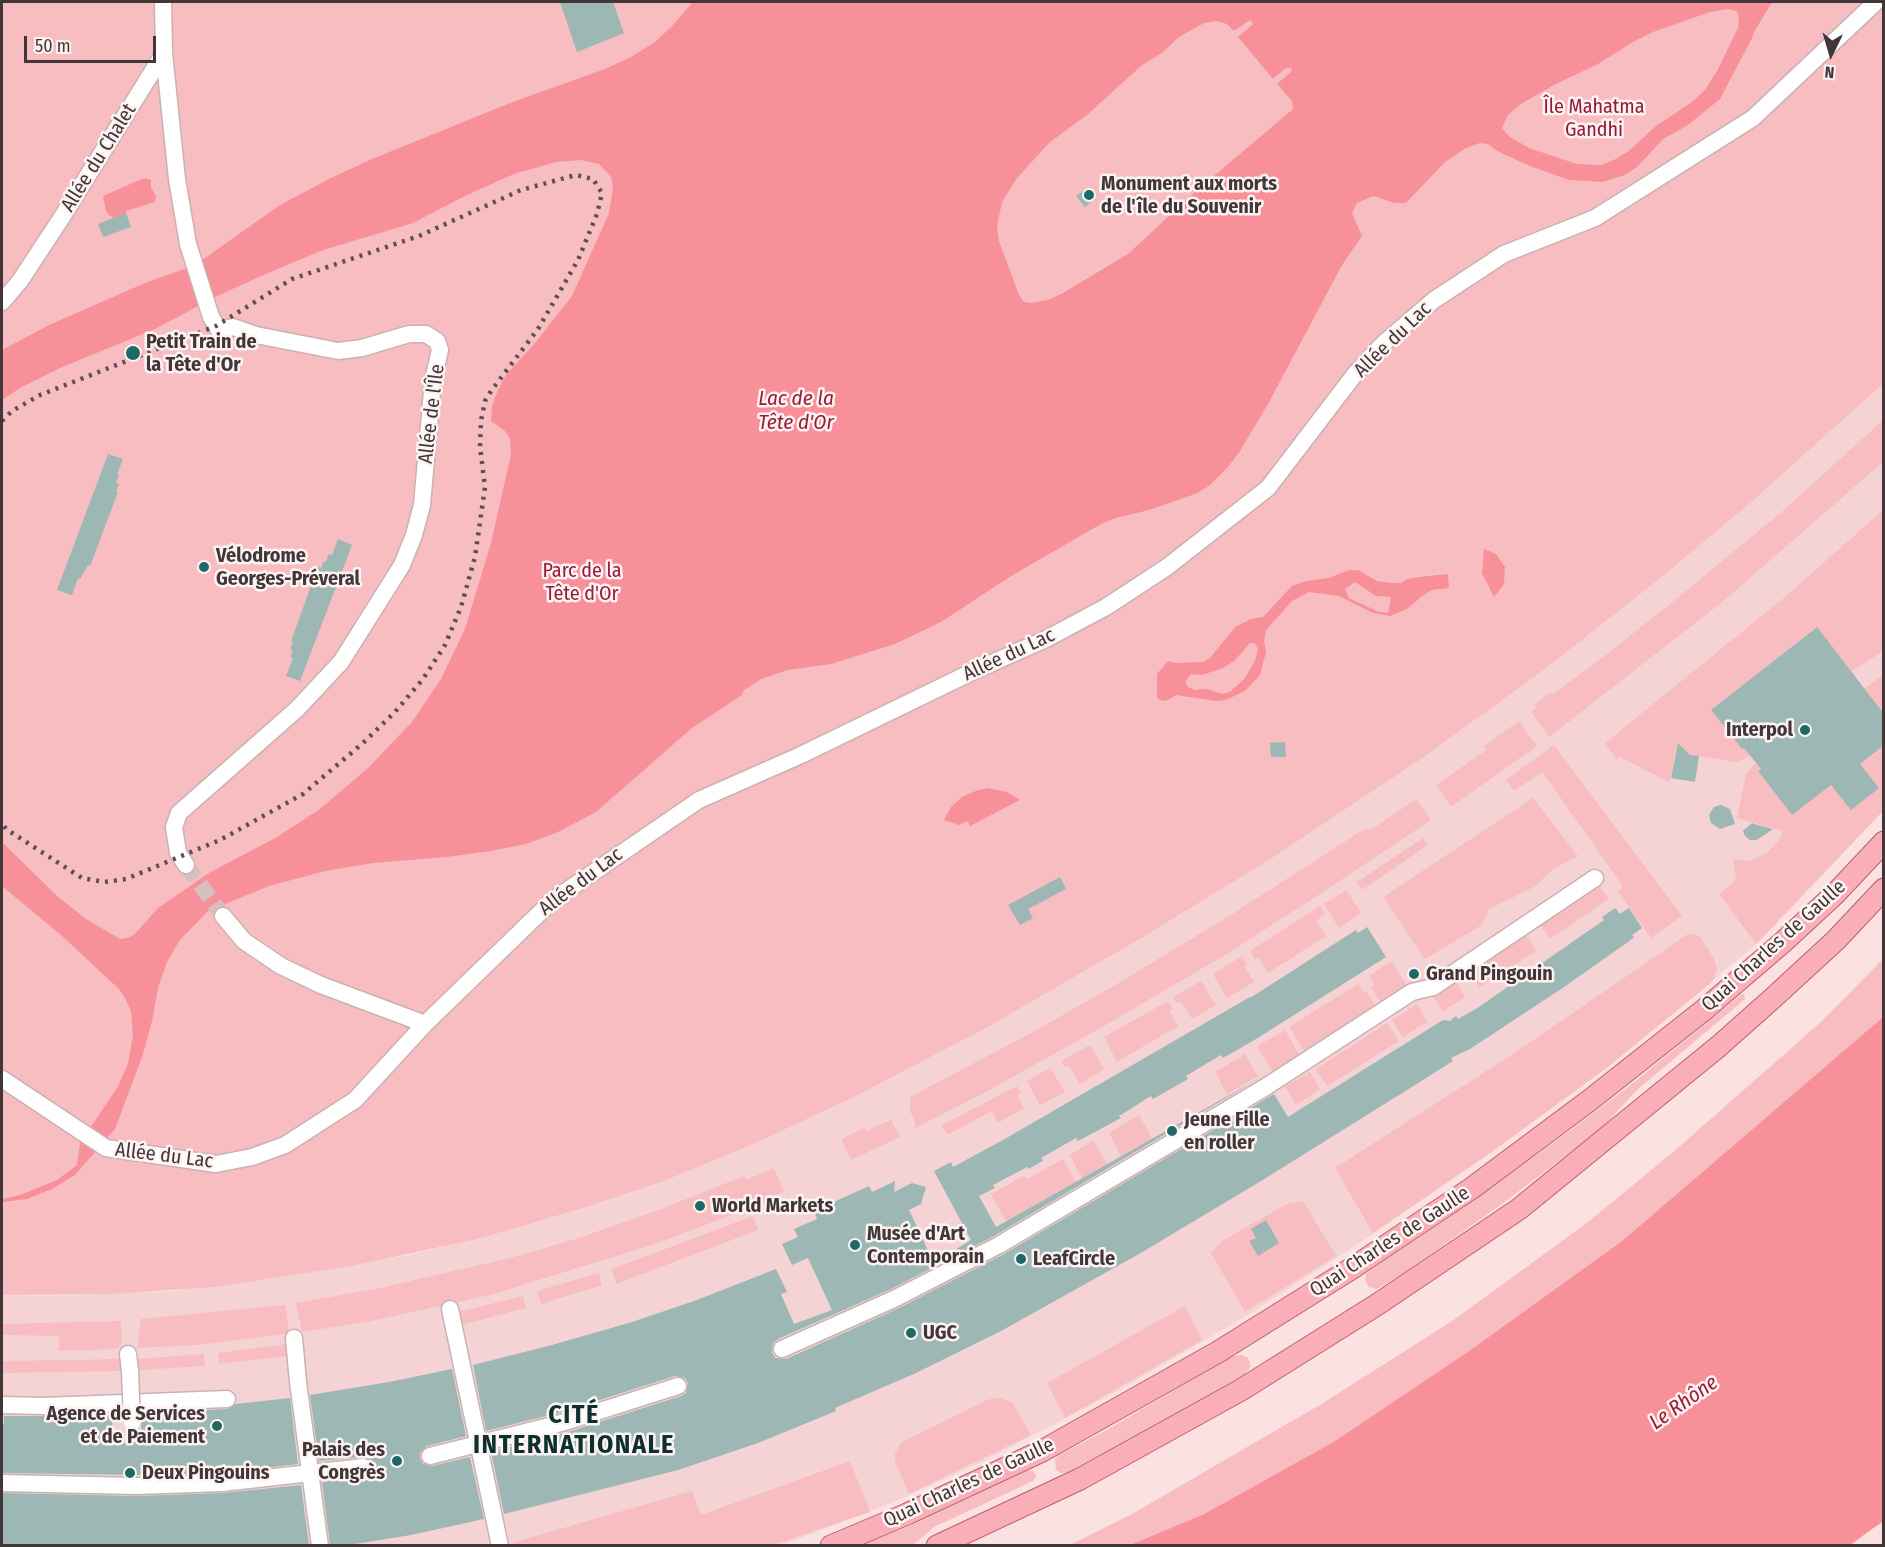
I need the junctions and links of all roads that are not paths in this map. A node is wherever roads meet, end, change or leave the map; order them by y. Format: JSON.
{"nodes":[{"id":1,"x":163,"y":2,"type":"edge"},
{"id":2,"x":1876,"y":2,"type":"edge"},
{"id":3,"x":164,"y":53,"type":"junction"},
{"id":4,"x":2,"y":302,"type":"edge"},
{"id":5,"x":1884,"y":842,"type":"edge"},
{"id":6,"x":186,"y":865,"type":"tunnel mouth"},
{"id":7,"x":1595,"y":878,"type":"dead end"},
{"id":8,"x":1884,"y":889,"type":"edge"},
{"id":9,"x":223,"y":916,"type":"tunnel mouth"},
{"id":10,"x":425,"y":1024,"type":"junction"},
{"id":11,"x":2,"y":1078,"type":"edge"},
{"id":12,"x":452,"y":1317,"type":"dead end"},
{"id":13,"x":294,"y":1338,"type":"dead end"},
{"id":14,"x":782,"y":1349,"type":"dead end"},
{"id":15,"x":129,"y":1362,"type":"dead end"},
{"id":16,"x":678,"y":1386,"type":"dead end"},
{"id":17,"x":227,"y":1399,"type":"dead end"},
{"id":18,"x":2,"y":1405,"type":"edge"},
{"id":19,"x":132,"y":1422,"type":"dead end"},
{"id":20,"x":479,"y":1443,"type":"junction"},
{"id":21,"x":430,"y":1456,"type":"dead end"},
{"id":22,"x":363,"y":1467,"type":"dead end"},
{"id":23,"x":311,"y":1474,"type":"junction"},
{"id":24,"x":2,"y":1483,"type":"edge"},
{"id":25,"x":320,"y":1545,"type":"edge"},
{"id":26,"x":501,"y":1545,"type":"edge"},
{"id":27,"x":831,"y":1545,"type":"edge"},
{"id":28,"x":938,"y":1545,"type":"edge"}],
"edges":[{"from":1,"to":3,"type":"street"},
{"from":2,"to":10,"type":"street","name":"Allée du Lac"},
{"from":3,"to":4,"type":"street","name":"Allée du Chalet"},
{"from":3,"to":6,"type":"street","name":"Allée de l'Île"},
{"from":5,"to":27,"type":"main road","name":"Quai Charles de Gaulle"},
{"from":7,"to":14,"type":"street"},
{"from":8,"to":28,"type":"main road","name":"Quai Charles de Gaulle"},
{"from":9,"to":10,"type":"street"},
{"from":10,"to":11,"type":"street","name":"Allée du Lac"},
{"from":12,"to":20,"type":"street"},
{"from":13,"to":23,"type":"street"},
{"from":15,"to":19,"type":"street","bridge":true},
{"from":16,"to":20,"type":"street"},
{"from":17,"to":18,"type":"street"},
{"from":20,"to":21,"type":"street"},
{"from":20,"to":26,"type":"street"},
{"from":22,"to":23,"type":"street"},
{"from":23,"to":24,"type":"street"},
{"from":23,"to":25,"type":"street"}]}
